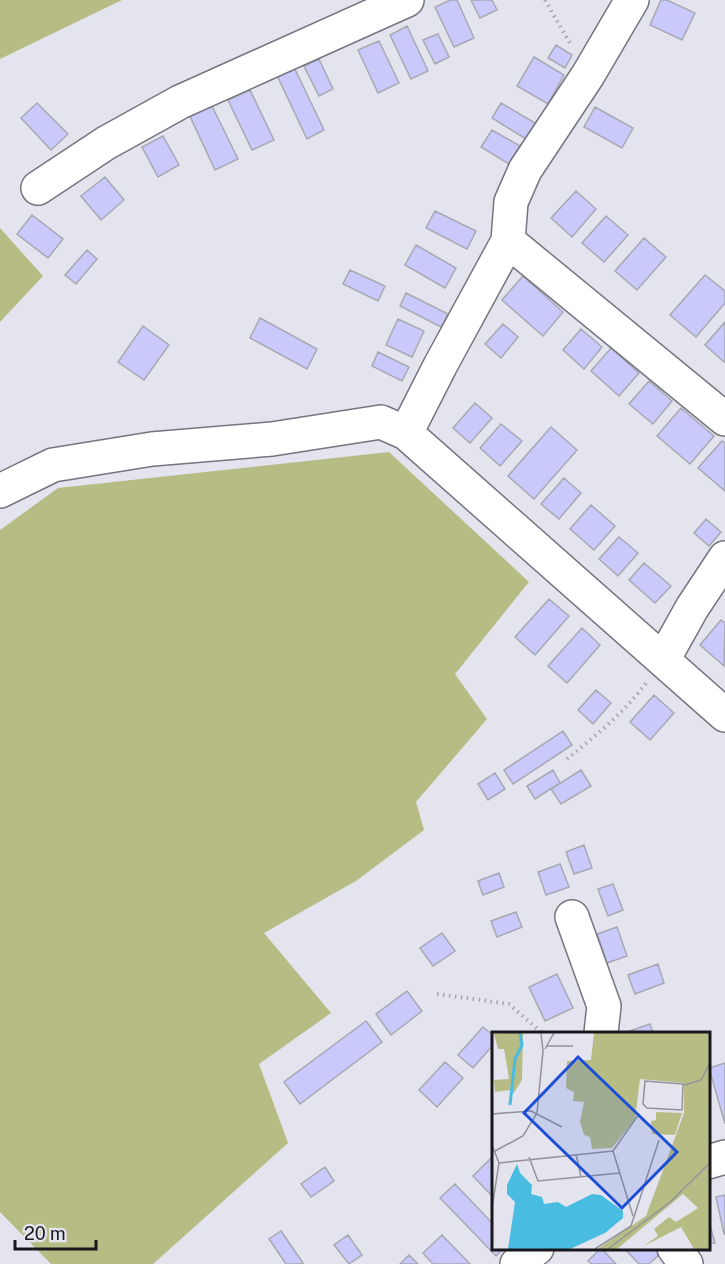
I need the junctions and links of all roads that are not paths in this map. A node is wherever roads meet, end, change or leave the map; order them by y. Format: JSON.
{"nodes":[{"id":1,"x":407,"y":0,"type":"edge"},
{"id":2,"x":632,"y":0,"type":"edge"},
{"id":3,"x":38,"y":188,"type":"dead end"},
{"id":4,"x":508,"y":241,"type":"junction"},
{"id":5,"x":725,"y":419,"type":"edge"},
{"id":6,"x":406,"y":433,"type":"junction"},
{"id":7,"x":0,"y":491,"type":"edge"},
{"id":8,"x":725,"y":558,"type":"edge"},
{"id":9,"x":663,"y":660,"type":"junction"},
{"id":10,"x":725,"y":715,"type":"edge"},
{"id":11,"x":572,"y":917,"type":"dead end"},
{"id":12,"x":601,"y":1032,"type":"edge"},
{"id":13,"x":725,"y":1157,"type":"edge"},
{"id":14,"x":710,"y":1161,"type":"edge"},
{"id":15,"x":536,"y":1249,"type":"edge"},
{"id":16,"x":675,"y":1249,"type":"edge"},
{"id":17,"x":517,"y":1264,"type":"edge"},
{"id":18,"x":686,"y":1264,"type":"edge"}],
"edges":[{"from":1,"to":3,"type":"street"},
{"from":2,"to":4,"type":"street"},
{"from":4,"to":5,"type":"street"},
{"from":4,"to":6,"type":"street"},
{"from":6,"to":7,"type":"street"},
{"from":6,"to":9,"type":"street"},
{"from":8,"to":9,"type":"street"},
{"from":9,"to":10,"type":"street"},
{"from":11,"to":12,"type":"street"},
{"from":13,"to":14,"type":"street"},
{"from":15,"to":17,"type":"street"},
{"from":16,"to":18,"type":"street"}]}
